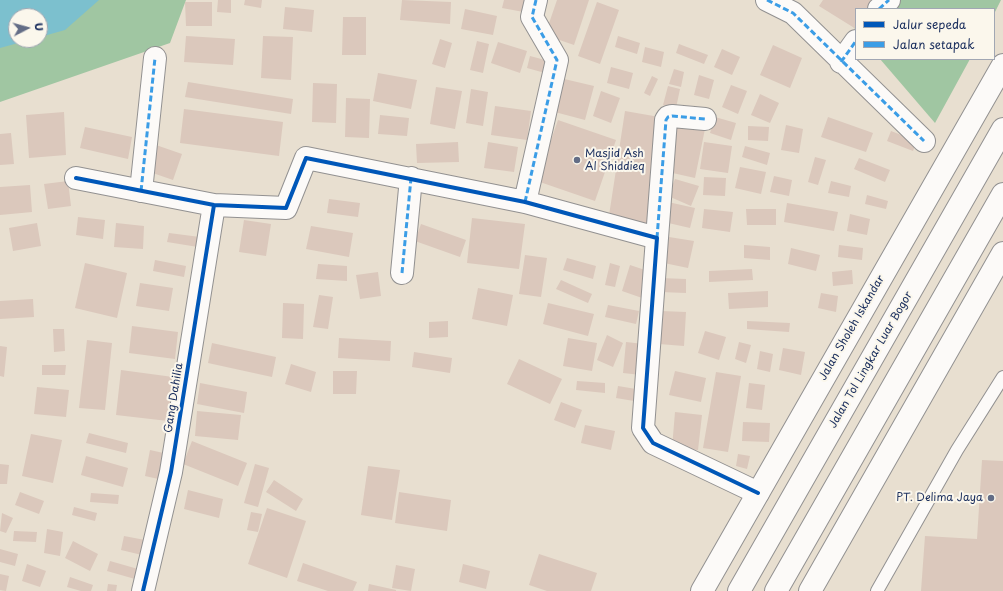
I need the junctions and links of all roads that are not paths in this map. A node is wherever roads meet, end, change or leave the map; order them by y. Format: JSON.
{"nodes":[{"id":1,"x":536,"y":0,"type":"edge"},
{"id":2,"x":767,"y":0,"type":"edge"},
{"id":3,"x":889,"y":0,"type":"edge"},
{"id":4,"x":880,"y":8,"type":"edge"},
{"id":5,"x":855,"y":42,"type":"edge"},
{"id":6,"x":155,"y":58,"type":"dead end"},
{"id":7,"x":841,"y":62,"type":"junction"},
{"id":8,"x":1003,"y":65,"type":"edge"},
{"id":9,"x":705,"y":119,"type":"dead end"},
{"id":10,"x":1003,"y":129,"type":"edge"},
{"id":11,"x":924,"y":141,"type":"dead end"},
{"id":12,"x":76,"y":178,"type":"dead end"},
{"id":13,"x":411,"y":178,"type":"junction"},
{"id":14,"x":141,"y":191,"type":"junction"},
{"id":15,"x":1003,"y":194,"type":"edge"},
{"id":16,"x":525,"y":202,"type":"junction"},
{"id":17,"x":214,"y":205,"type":"junction"},
{"id":18,"x":656,"y":238,"type":"junction"},
{"id":19,"x":1003,"y":253,"type":"edge"},
{"id":20,"x":402,"y":273,"type":"dead end"},
{"id":21,"x":1003,"y":377,"type":"edge"},
{"id":22,"x":758,"y":493,"type":"junction"},
{"id":23,"x":143,"y":591,"type":"edge"},
{"id":24,"x":702,"y":591,"type":"edge"},
{"id":25,"x":739,"y":591,"type":"edge"},
{"id":26,"x":776,"y":591,"type":"edge"},
{"id":27,"x":810,"y":591,"type":"edge"},
{"id":28,"x":877,"y":591,"type":"edge"}],
"edges":[{"from":1,"to":16,"type":"main road"},
{"from":2,"to":7,"type":"main road"},
{"from":3,"to":4,"type":"main road"},
{"from":5,"to":7,"type":"main road"},
{"from":6,"to":14,"type":"main road"},
{"from":7,"to":11,"type":"main road"},
{"from":8,"to":22,"type":"main road","name":"Jalan Sholeh Iskandar"},
{"from":9,"to":18,"type":"main road"},
{"from":10,"to":25,"type":"main road","name":"Jalan Tol Lingkar Luar Bogor"},
{"from":12,"to":14,"type":"main road"},
{"from":13,"to":16,"type":"main road"},
{"from":13,"to":17,"type":"main road"},
{"from":13,"to":20,"type":"main road"},
{"from":14,"to":17,"type":"main road"},
{"from":15,"to":26,"type":"main road"},
{"from":16,"to":18,"type":"main road"},
{"from":17,"to":23,"type":"main road","name":"Gang Dahilia"},
{"from":18,"to":22,"type":"main road"},
{"from":19,"to":27,"type":"main road"},
{"from":21,"to":28,"type":"lane"},
{"from":22,"to":24,"type":"main road","name":"Jalan Sholeh Iskandar"}]}
